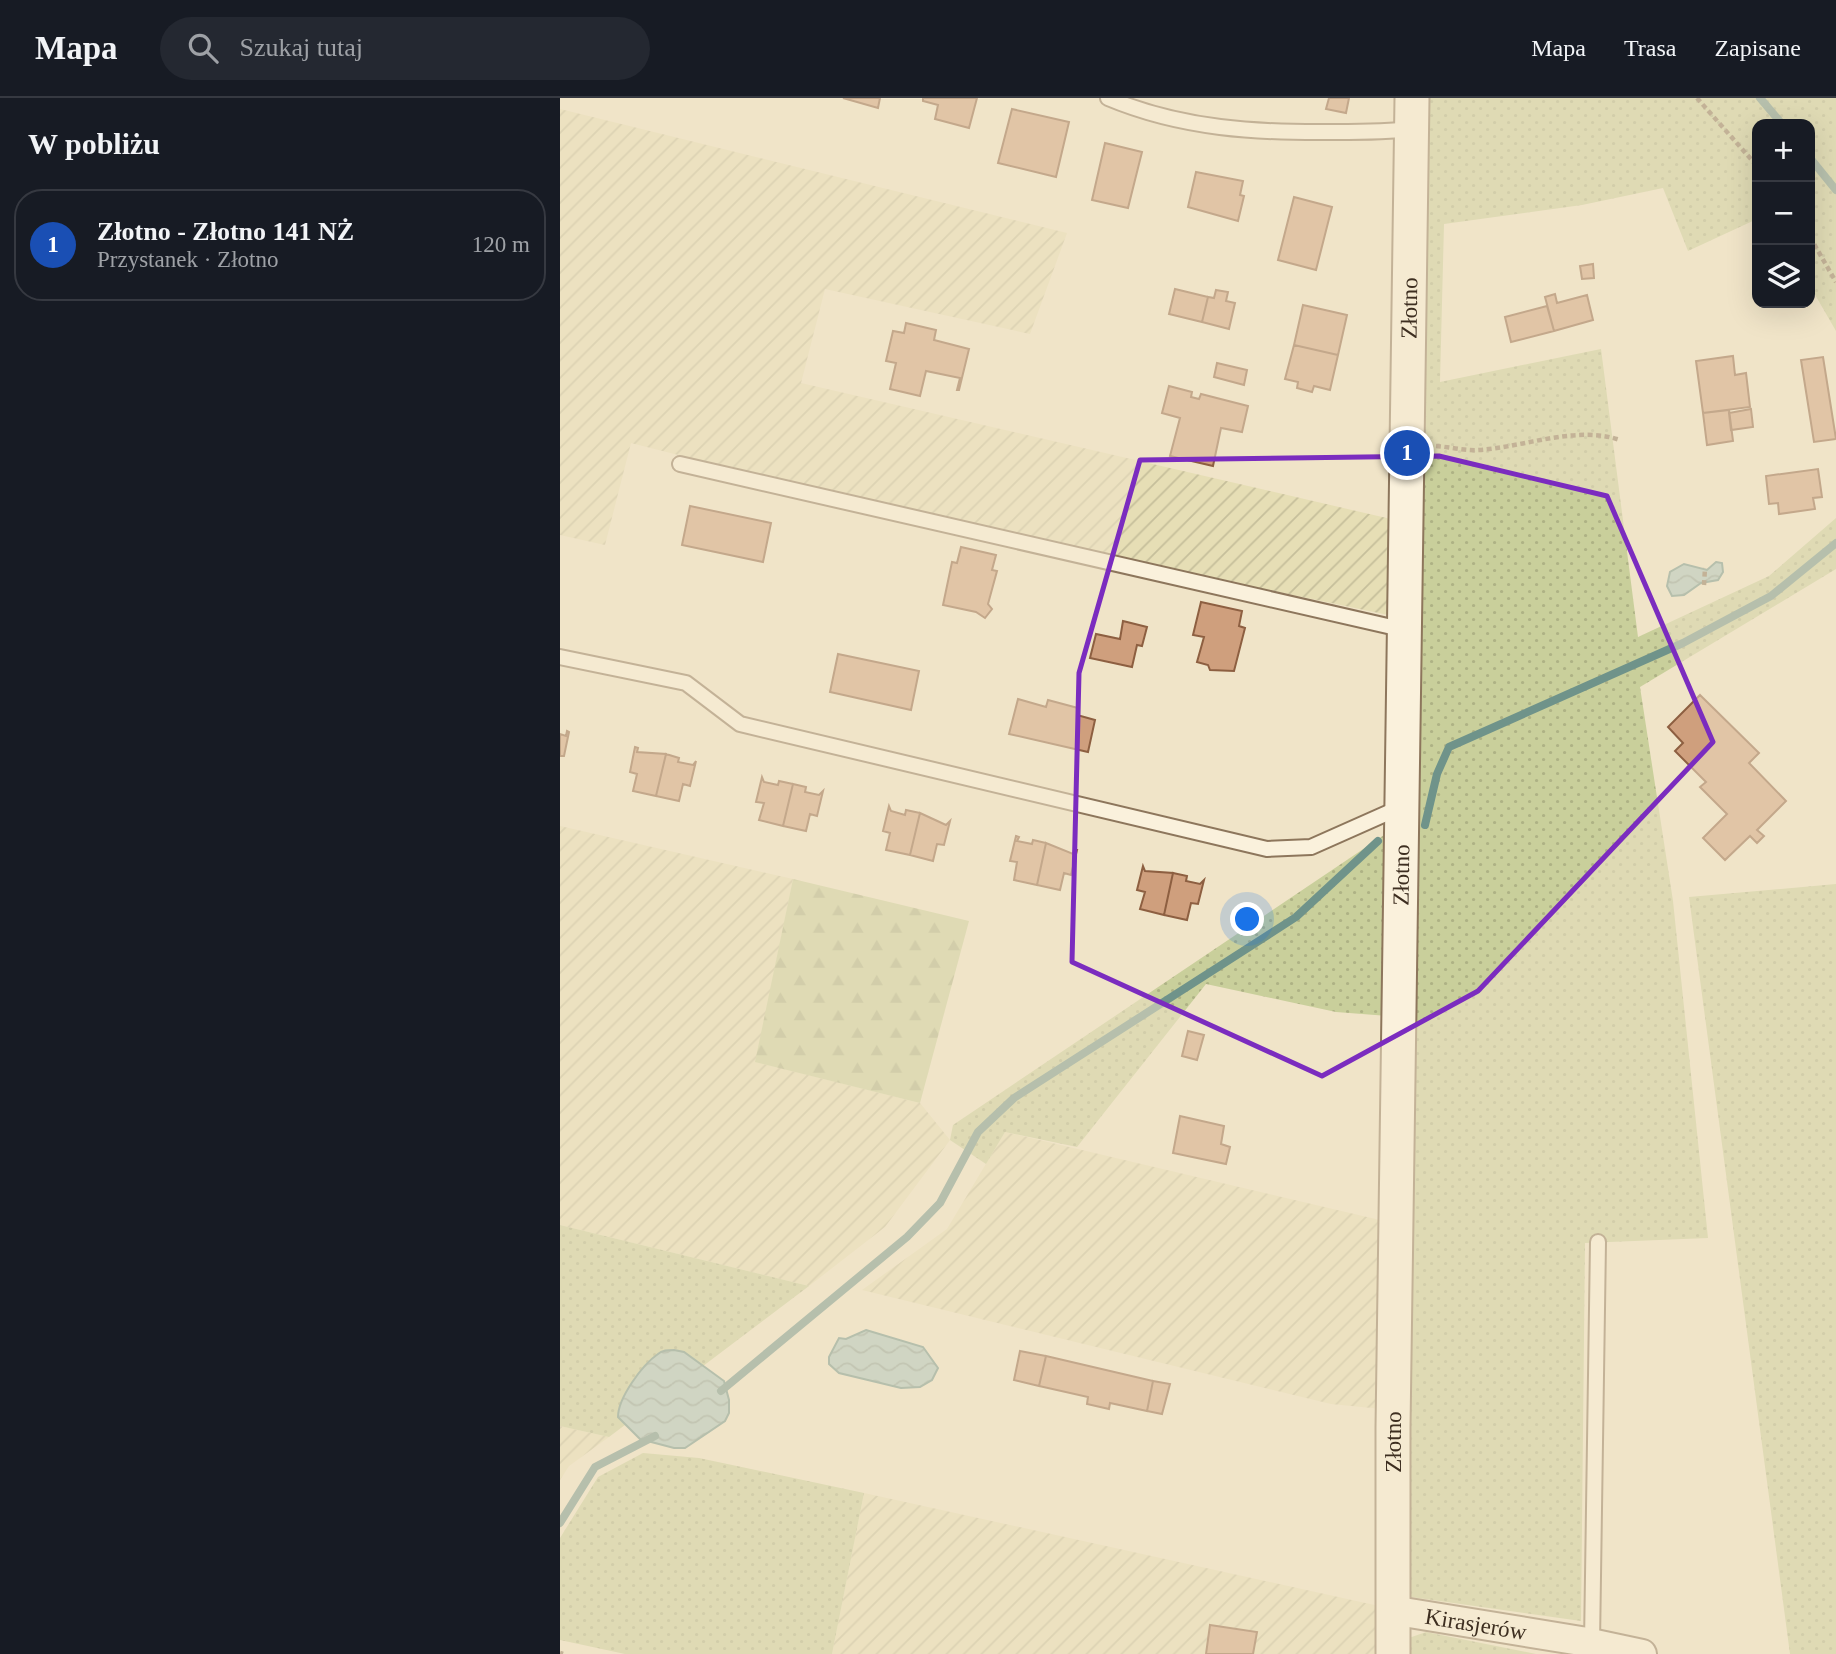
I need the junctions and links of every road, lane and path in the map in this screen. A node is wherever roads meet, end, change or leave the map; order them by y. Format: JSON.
{"nodes":[{"id":1,"x":1108,"y":98,"type":"edge"},
{"id":2,"x":1697,"y":98,"type":"edge"},
{"id":3,"x":1412,"y":114,"type":"edge"},
{"id":4,"x":1752,"y":160,"type":"edge"},
{"id":5,"x":1815,"y":245,"type":"edge"},
{"id":6,"x":1836,"y":282,"type":"edge"},
{"id":7,"x":1620,"y":440,"type":"dead end"},
{"id":8,"x":1407,"y":443,"type":"junction"},
{"id":9,"x":680,"y":464,"type":"dead end"},
{"id":10,"x":1705,"y":568,"type":"dead end"},
{"id":11,"x":1704,"y":585,"type":"dead end"},
{"id":12,"x":1405,"y":630,"type":"junction"},
{"id":13,"x":560,"y":657,"type":"edge"},
{"id":14,"x":1403,"y":806,"type":"junction"},
{"id":15,"x":1598,"y":1242,"type":"dead end"},
{"id":16,"x":1391,"y":1610,"type":"junction"},
{"id":17,"x":1592,"y":1643,"type":"junction"},
{"id":18,"x":1393,"y":1654,"type":"edge"},
{"id":19,"x":1642,"y":1654,"type":"edge"}],
"edges":[{"from":1,"to":3,"type":"lane"},
{"from":2,"to":4,"type":"path"},
{"from":3,"to":8,"type":"street","name":"Złotno"},
{"from":5,"to":6,"type":"path"},
{"from":7,"to":8,"type":"path"},
{"from":8,"to":12,"type":"street","name":"Złotno"},
{"from":9,"to":12,"type":"lane"},
{"from":10,"to":11,"type":"path"},
{"from":12,"to":14,"type":"street","name":"Złotno"},
{"from":13,"to":14,"type":"lane"},
{"from":14,"to":16,"type":"street","name":"Złotno"},
{"from":15,"to":17,"type":"lane"},
{"from":16,"to":17,"type":"street","name":"Kirasjerów"},
{"from":16,"to":18,"type":"street","name":"Złotno"},
{"from":17,"to":19,"type":"street","name":"Kirasjerów"}]}
